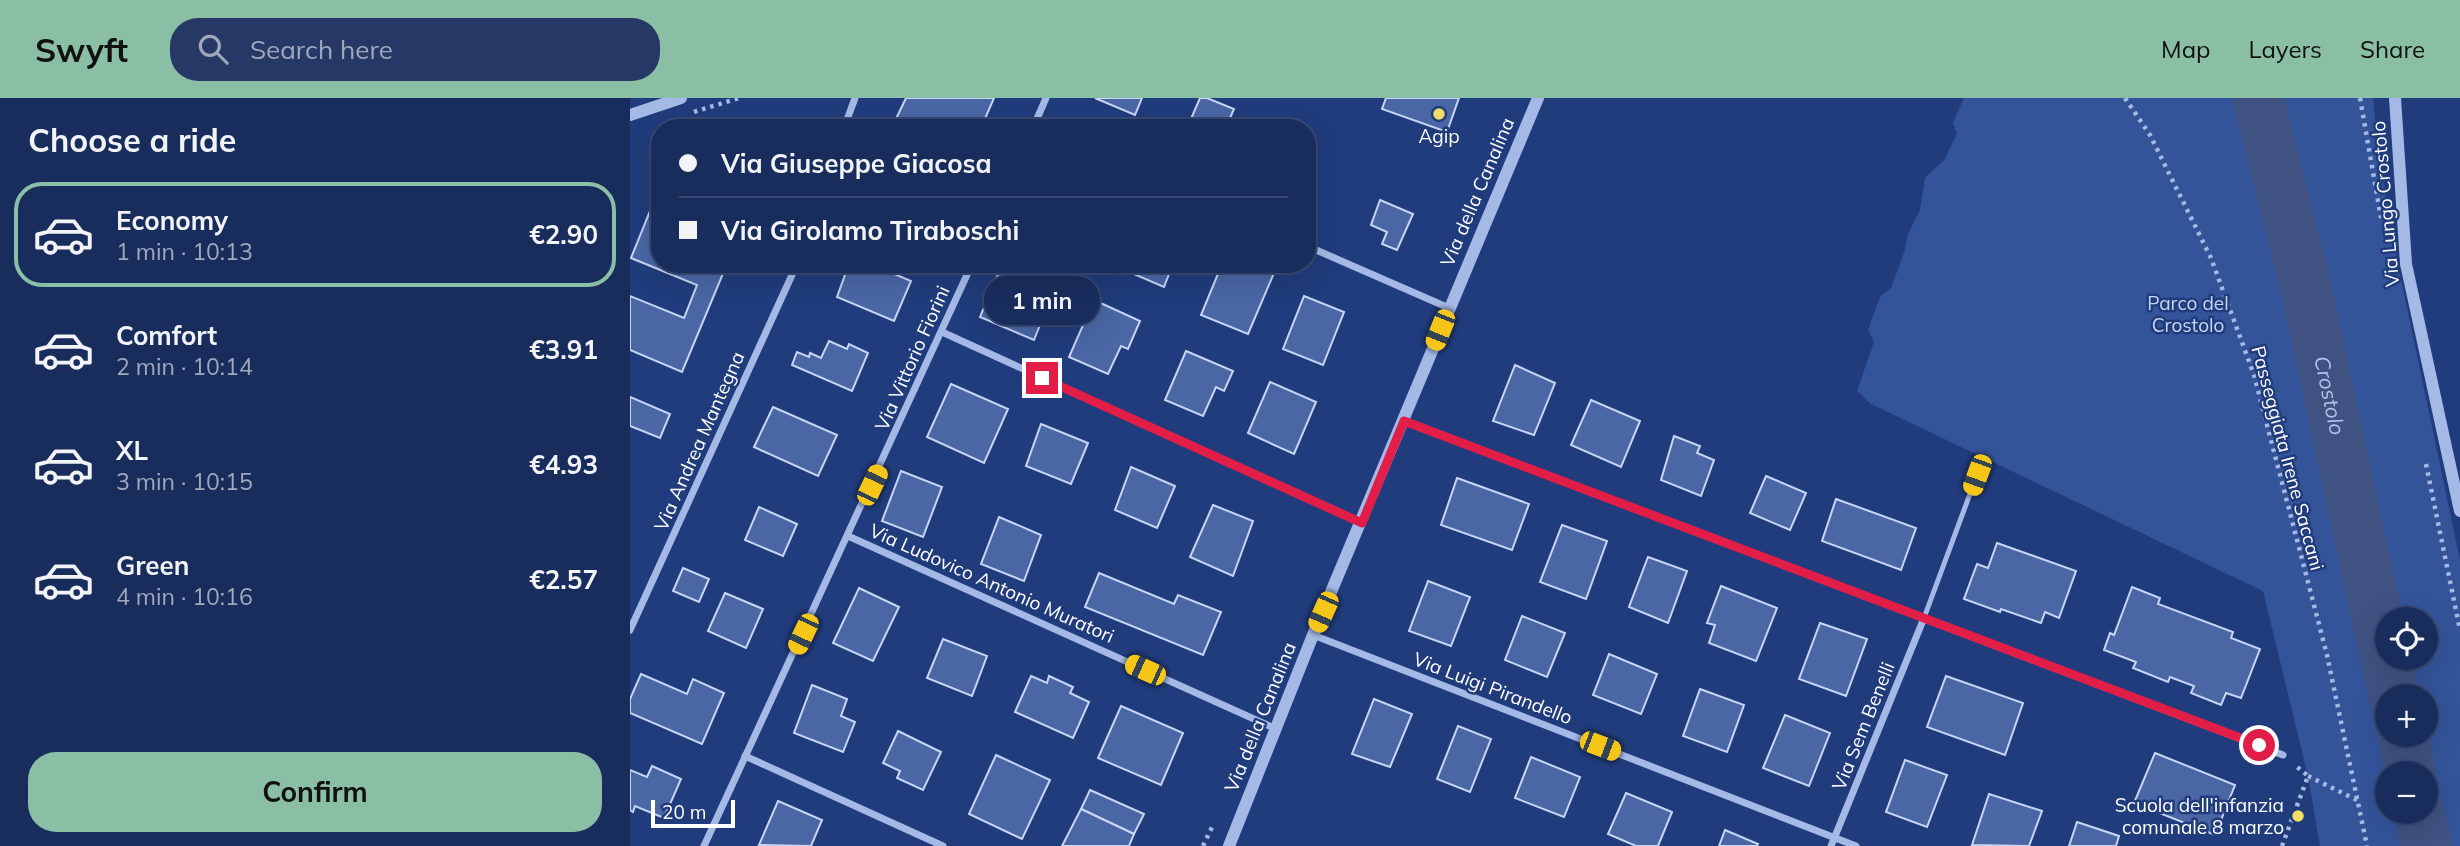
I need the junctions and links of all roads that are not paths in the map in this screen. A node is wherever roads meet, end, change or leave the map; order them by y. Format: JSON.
{"nodes":[{"id":1,"x":681,"y":98,"type":"edge"},
{"id":2,"x":855,"y":98,"type":"edge"},
{"id":3,"x":1046,"y":98,"type":"edge"},
{"id":4,"x":1538,"y":98,"type":"edge"},
{"id":5,"x":2395,"y":98,"type":"edge"},
{"id":6,"x":630,"y":115,"type":"edge"},
{"id":7,"x":847,"y":119,"type":"edge"},
{"id":8,"x":1037,"y":119,"type":"edge"},
{"id":9,"x":1316,"y":250,"type":"edge"},
{"id":10,"x":793,"y":273,"type":"edge"},
{"id":11,"x":968,"y":273,"type":"edge"},
{"id":12,"x":1449,"y":307,"type":"junction"},
{"id":13,"x":942,"y":332,"type":"junction"},
{"id":14,"x":1404,"y":421,"type":"junction"},
{"id":15,"x":1977,"y":475,"type":"dead end"},
{"id":16,"x":2460,"y":511,"type":"edge"},
{"id":17,"x":1362,"y":523,"type":"junction"},
{"id":18,"x":848,"y":536,"type":"junction"},
{"id":19,"x":1924,"y":618,"type":"junction"},
{"id":20,"x":630,"y":630,"type":"edge"},
{"id":21,"x":1313,"y":635,"type":"junction"},
{"id":22,"x":1276,"y":729,"type":"junction"},
{"id":23,"x":2283,"y":755,"type":"road end"},
{"id":24,"x":745,"y":756,"type":"junction"},
{"id":25,"x":1834,"y":837,"type":"junction"},
{"id":26,"x":704,"y":846,"type":"edge"},
{"id":27,"x":943,"y":846,"type":"edge"},
{"id":28,"x":1229,"y":846,"type":"edge"},
{"id":29,"x":1831,"y":846,"type":"edge"},
{"id":30,"x":1856,"y":846,"type":"edge"}],
"edges":[{"from":1,"to":6,"type":"street"},
{"from":2,"to":7,"type":"street"},
{"from":3,"to":8,"type":"street"},
{"from":4,"to":12,"type":"street","name":"Via della Canalina"},
{"from":5,"to":16,"type":"street","name":"Via Lungo Crostolo"},
{"from":9,"to":12,"type":"street"},
{"from":10,"to":20,"type":"street","name":"Via Andrea Mantegna"},
{"from":11,"to":13,"type":"street","name":"Via Vittorio Fiorini"},
{"from":12,"to":14,"type":"street","name":"Via della Canalina"},
{"from":13,"to":17,"type":"street"},
{"from":13,"to":18,"type":"street","name":"Via Vittorio Fiorini"},
{"from":14,"to":17,"type":"street","name":"Via della Canalina"},
{"from":14,"to":19,"type":"street"},
{"from":15,"to":19,"type":"lane"},
{"from":17,"to":21,"type":"street","name":"Via della Canalina"},
{"from":18,"to":22,"type":"street","name":"Via Ludovico Antonio Muratori"},
{"from":18,"to":24,"type":"street","name":"Via Vittorio Fiorini"},
{"from":19,"to":23,"type":"street"},
{"from":19,"to":25,"type":"street","name":"Via Sem Benelli"},
{"from":21,"to":22,"type":"street","name":"Via della Canalina"},
{"from":21,"to":25,"type":"street","name":"Via Luigi Pirandello"},
{"from":22,"to":28,"type":"street","name":"Via della Canalina"},
{"from":24,"to":26,"type":"street","name":"Via Vittorio Fiorini"},
{"from":24,"to":27,"type":"street"},
{"from":25,"to":29,"type":"street","name":"Via Sem Benelli"},
{"from":25,"to":30,"type":"street","name":"Via Luigi Pirandello"}]}
